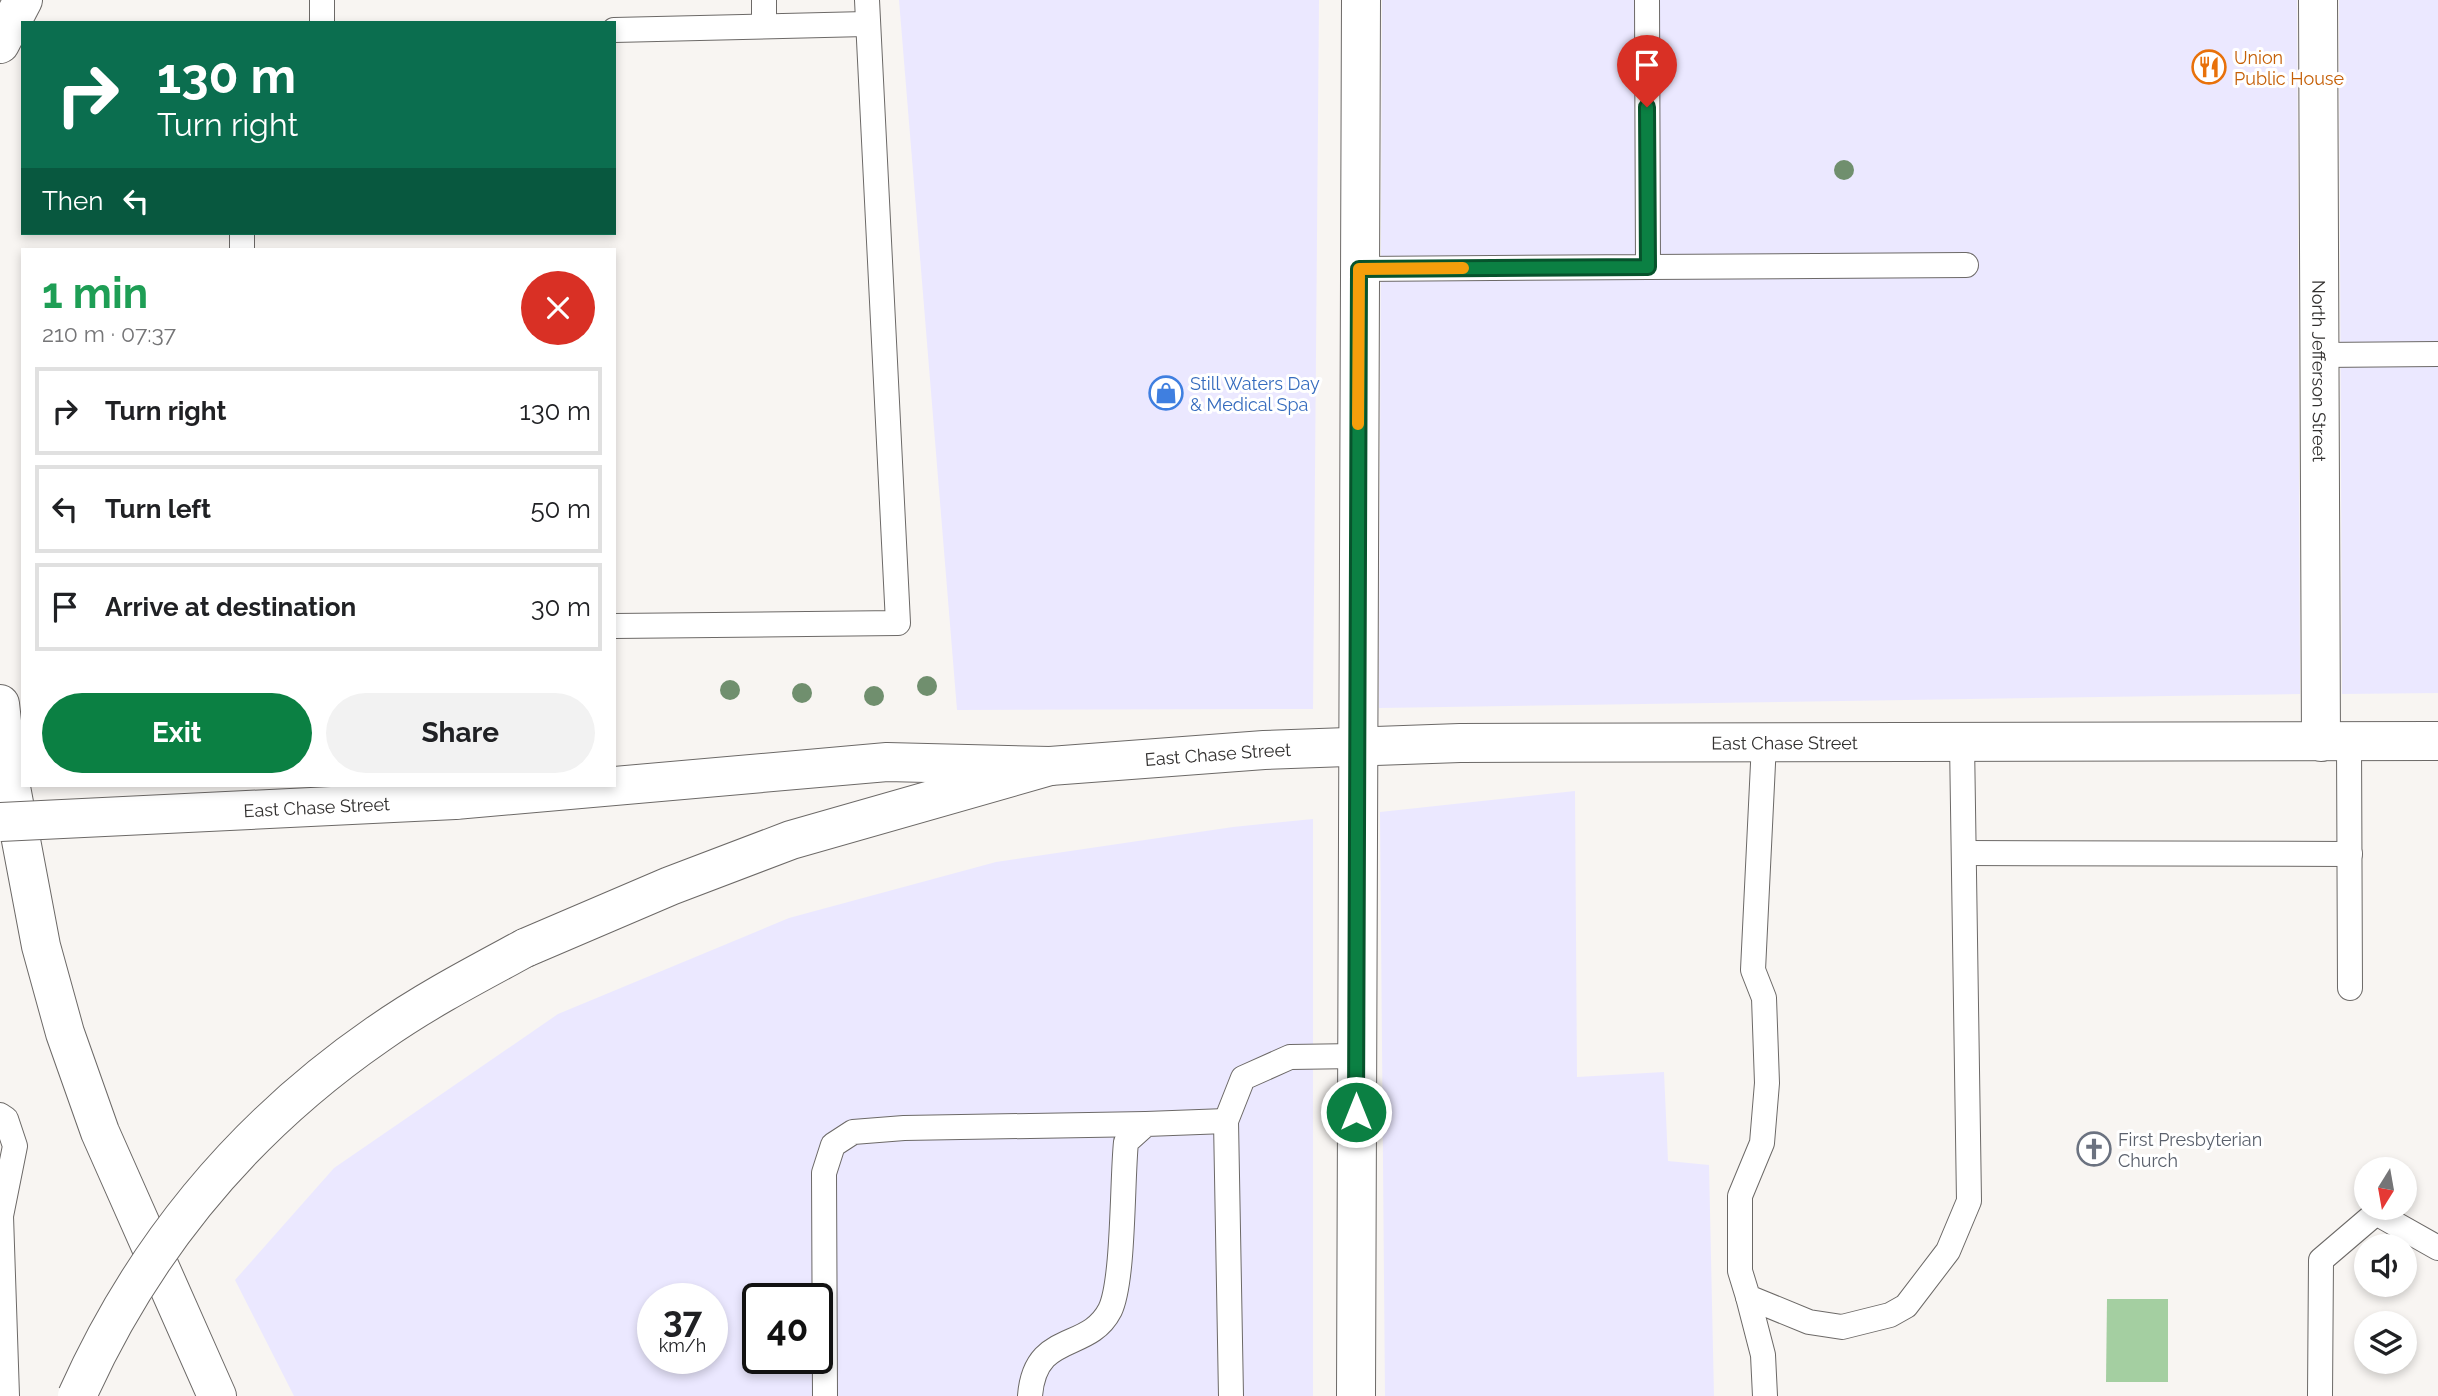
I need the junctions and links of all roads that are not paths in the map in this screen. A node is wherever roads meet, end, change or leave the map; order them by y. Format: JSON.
{"nodes":[{"id":1,"x":23,"y":0,"type":"edge"},
{"id":2,"x":322,"y":0,"type":"edge"},
{"id":3,"x":764,"y":0,"type":"edge"},
{"id":4,"x":1361,"y":0,"type":"edge"},
{"id":5,"x":1647,"y":0,"type":"edge"},
{"id":6,"x":2318,"y":0,"type":"edge"},
{"id":7,"x":867,"y":12,"type":"edge"},
{"id":8,"x":322,"y":21,"type":"edge"},
{"id":9,"x":764,"y":26,"type":"junction"},
{"id":10,"x":616,"y":30,"type":"edge"},
{"id":11,"x":0,"y":44,"type":"edge"},
{"id":12,"x":1966,"y":265,"type":"dead end"},
{"id":13,"x":1648,"y":267,"type":"junction"},
{"id":14,"x":1359,"y":269,"type":"junction"},
{"id":15,"x":2438,"y":354,"type":"edge"},
{"id":16,"x":2319,"y":355,"type":"junction"},
{"id":17,"x":616,"y":626,"type":"edge"},
{"id":18,"x":0,"y":704,"type":"edge"},
{"id":19,"x":2335,"y":741,"type":"junction"},
{"id":20,"x":2438,"y":741,"type":"edge"},
{"id":21,"x":1962,"y":742,"type":"junction"},
{"id":22,"x":1764,"y":743,"type":"junction"},
{"id":23,"x":1356,"y":747,"type":"junction"},
{"id":24,"x":1050,"y":766,"type":"junction"},
{"id":25,"x":616,"y":786,"type":"edge"},
{"id":26,"x":603,"y":787,"type":"edge"},
{"id":27,"x":0,"y":822,"type":"edge"},
{"id":28,"x":1964,"y":853,"type":"junction"},
{"id":29,"x":2350,"y":853,"type":"junction"},
{"id":30,"x":2350,"y":988,"type":"dead end"},
{"id":31,"x":1356,"y":1056,"type":"junction"},
{"id":32,"x":0,"y":1115,"type":"edge"},
{"id":33,"x":1226,"y":1121,"type":"junction"},
{"id":34,"x":1146,"y":1125,"type":"junction"},
{"id":35,"x":2438,"y":1248,"type":"edge"},
{"id":36,"x":1748,"y":1297,"type":"junction"},
{"id":37,"x":209,"y":1381,"type":"edge"},
{"id":38,"x":7,"y":1396,"type":"edge"},
{"id":39,"x":78,"y":1396,"type":"edge"},
{"id":40,"x":825,"y":1396,"type":"edge"},
{"id":41,"x":1030,"y":1396,"type":"edge"},
{"id":42,"x":1231,"y":1396,"type":"edge"},
{"id":43,"x":1356,"y":1396,"type":"edge"},
{"id":44,"x":1765,"y":1396,"type":"edge"},
{"id":45,"x":2320,"y":1396,"type":"edge"}],
"edges":[{"from":1,"to":11,"type":"main road"},
{"from":2,"to":8,"type":"lane"},
{"from":3,"to":9,"type":"lane"},
{"from":4,"to":14,"type":"main road"},
{"from":5,"to":13,"type":"lane"},
{"from":6,"to":16,"type":"main road","name":"North Jefferson Street"},
{"from":7,"to":9,"type":"lane"},
{"from":7,"to":17,"type":"lane"},
{"from":9,"to":10,"type":"lane"},
{"from":12,"to":13,"type":"lane"},
{"from":13,"to":14,"type":"lane"},
{"from":14,"to":23,"type":"main road"},
{"from":15,"to":16,"type":"lane"},
{"from":16,"to":19,"type":"main road","name":"North Jefferson Street"},
{"from":18,"to":37,"type":"main road"},
{"from":19,"to":20,"type":"main road","name":"East Chase Street"},
{"from":19,"to":21,"type":"main road","name":"East Chase Street"},
{"from":19,"to":29,"type":"lane"},
{"from":21,"to":22,"type":"main road","name":"East Chase Street"},
{"from":21,"to":28,"type":"lane"},
{"from":22,"to":23,"type":"main road","name":"East Chase Street"},
{"from":22,"to":36,"type":"lane"},
{"from":23,"to":24,"type":"main road","name":"East Chase Street"},
{"from":23,"to":31,"type":"main road"},
{"from":24,"to":25,"type":"main road","name":"East Chase Street","bridge":true},
{"from":24,"to":39,"type":"main road","bridge":true},
{"from":26,"to":27,"type":"main road","name":"East Chase Street","bridge":true},
{"from":28,"to":29,"type":"lane"},
{"from":28,"to":36,"type":"lane"},
{"from":29,"to":30,"type":"lane"},
{"from":31,"to":33,"type":"lane"},
{"from":31,"to":43,"type":"main road"},
{"from":32,"to":38,"type":"lane"},
{"from":33,"to":34,"type":"lane"},
{"from":33,"to":42,"type":"lane"},
{"from":34,"to":40,"type":"lane"},
{"from":34,"to":41,"type":"lane"},
{"from":35,"to":45,"type":"lane"},
{"from":36,"to":44,"type":"lane"}]}
